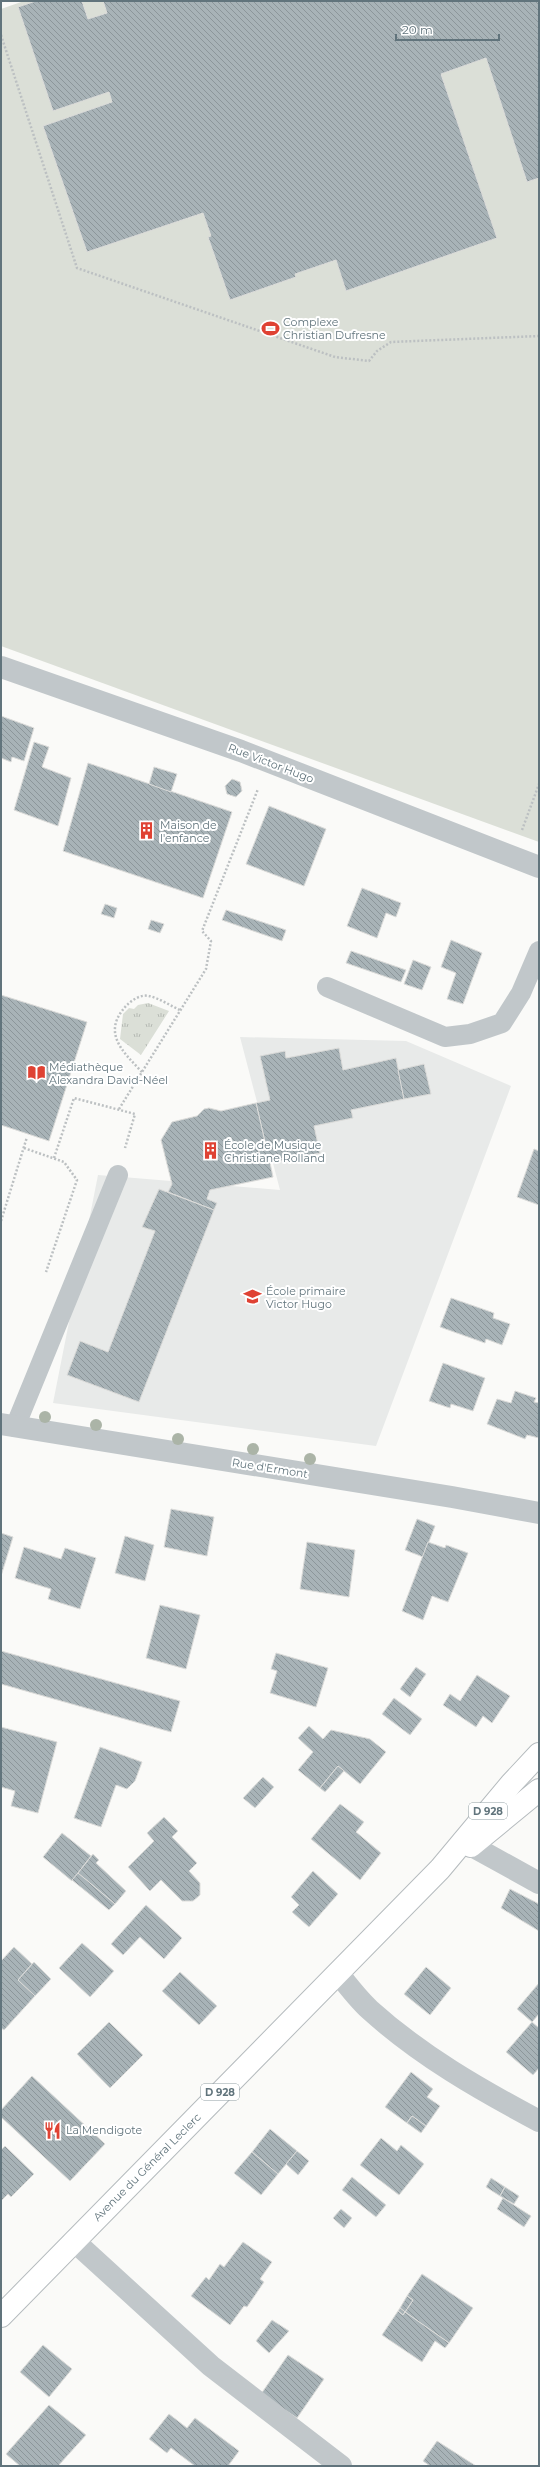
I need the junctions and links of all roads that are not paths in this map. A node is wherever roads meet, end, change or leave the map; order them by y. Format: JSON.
{"nodes":[{"id":1,"x":1,"y":667,"type":"edge"},
{"id":2,"x":539,"y":867,"type":"edge"},
{"id":3,"x":539,"y":951,"type":"edge"},
{"id":4,"x":327,"y":987,"type":"dead end"},
{"id":5,"x":118,"y":1175,"type":"road end"},
{"id":6,"x":8,"y":1426,"type":"edge"},
{"id":7,"x":539,"y":1513,"type":"edge"},
{"id":8,"x":539,"y":1754,"type":"edge"},
{"id":9,"x":539,"y":1790,"type":"edge"},
{"id":10,"x":467,"y":1844,"type":"junction"},
{"id":11,"x":539,"y":1883,"type":"edge"},
{"id":12,"x":338,"y":1974,"type":"junction"},
{"id":13,"x":539,"y":2121,"type":"edge"},
{"id":14,"x":74,"y":2241,"type":"junction"},
{"id":15,"x":1,"y":2316,"type":"edge"},
{"id":16,"x":341,"y":2466,"type":"edge"}],
"edges":[{"from":1,"to":2,"type":"street","name":"Rue Victor Hugo"},
{"from":3,"to":4,"type":"lane"},
{"from":5,"to":6,"type":"lane"},
{"from":6,"to":7,"type":"street","name":"Rue d'Ermont"},
{"from":8,"to":10,"type":"main road","name":"Avenue du Général Leclerc","number":"D 928"},
{"from":9,"to":10,"type":"main road","name":"Avenue du Général Leclerc","number":"D 928"},
{"from":10,"to":11,"type":"street"},
{"from":10,"to":12,"type":"main road","name":"Avenue du Général Leclerc","number":"D 928"},
{"from":12,"to":13,"type":"street"},
{"from":12,"to":14,"type":"main road","name":"Avenue du Général Leclerc","number":"D 928"},
{"from":14,"to":15,"type":"main road","name":"Avenue du Général Leclerc","number":"D 928"},
{"from":14,"to":16,"type":"street"}]}
